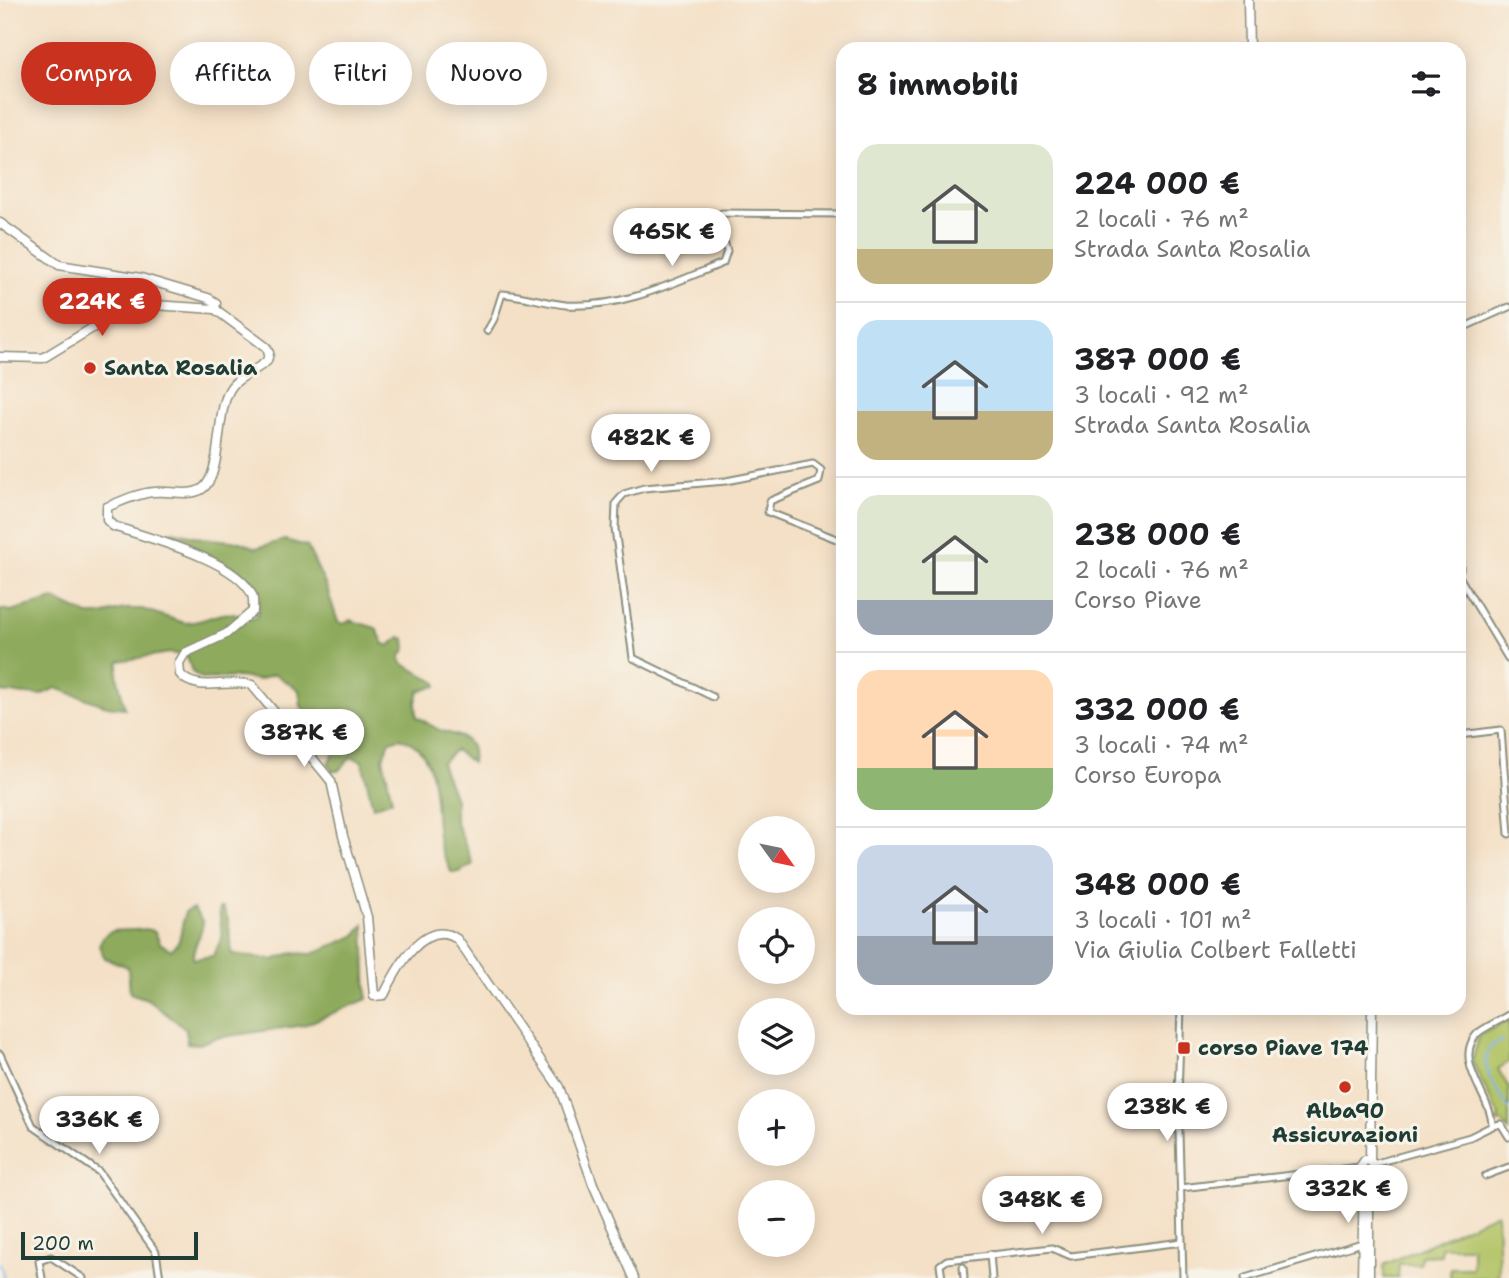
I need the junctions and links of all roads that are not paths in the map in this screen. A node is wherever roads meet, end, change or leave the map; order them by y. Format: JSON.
{"nodes":[{"id":1,"x":1248,"y":0,"type":"edge"},
{"id":2,"x":1249,"y":42,"type":"edge"},
{"id":3,"x":836,"y":215,"type":"edge"},
{"id":4,"x":0,"y":223,"type":"edge"},
{"id":5,"x":1509,"y":307,"type":"edge"},
{"id":6,"x":215,"y":309,"type":"junction"},
{"id":7,"x":1466,"y":326,"type":"edge"},
{"id":8,"x":486,"y":331,"type":"dead end"},
{"id":9,"x":0,"y":356,"type":"edge"},
{"id":10,"x":836,"y":539,"type":"edge"},
{"id":11,"x":1466,"y":588,"type":"edge"},
{"id":12,"x":1509,"y":660,"type":"edge"},
{"id":13,"x":713,"y":697,"type":"dead end"},
{"id":14,"x":1466,"y":734,"type":"edge"},
{"id":15,"x":1509,"y":834,"type":"edge"},
{"id":16,"x":1181,"y":1015,"type":"edge"},
{"id":17,"x":1369,"y":1015,"type":"edge"},
{"id":18,"x":1509,"y":1015,"type":"edge"},
{"id":19,"x":0,"y":1054,"type":"edge"},
{"id":20,"x":1492,"y":1126,"type":"junction"},
{"id":21,"x":1509,"y":1138,"type":"edge"},
{"id":22,"x":1367,"y":1166,"type":"junction"},
{"id":23,"x":1509,"y":1167,"type":"edge"},
{"id":24,"x":1485,"y":1176,"type":"dead end"},
{"id":25,"x":1181,"y":1188,"type":"junction"},
{"id":26,"x":1182,"y":1242,"type":"junction"},
{"id":27,"x":1366,"y":1243,"type":"junction"},
{"id":28,"x":990,"y":1254,"type":"junction"},
{"id":29,"x":963,"y":1267,"type":"dead end"},
{"id":30,"x":43,"y":1278,"type":"edge"},
{"id":31,"x":83,"y":1278,"type":"edge"},
{"id":32,"x":160,"y":1278,"type":"edge"},
{"id":33,"x":634,"y":1278,"type":"edge"},
{"id":34,"x":942,"y":1278,"type":"edge"},
{"id":35,"x":964,"y":1278,"type":"edge"},
{"id":36,"x":992,"y":1278,"type":"edge"},
{"id":37,"x":1183,"y":1278,"type":"edge"},
{"id":38,"x":1245,"y":1278,"type":"edge"},
{"id":39,"x":1362,"y":1278,"type":"edge"},
{"id":40,"x":1369,"y":1278,"type":"edge"}],
"edges":[{"from":1,"to":2,"type":"street"},
{"from":3,"to":8,"type":"street"},
{"from":4,"to":6,"type":"street"},
{"from":5,"to":7,"type":"street"},
{"from":6,"to":9,"type":"street"},
{"from":6,"to":33,"type":"street"},
{"from":10,"to":13,"type":"street"},
{"from":11,"to":12,"type":"street"},
{"from":14,"to":15,"type":"street"},
{"from":16,"to":25,"type":"street"},
{"from":17,"to":22,"type":"street"},
{"from":18,"to":20,"type":"street"},
{"from":19,"to":32,"type":"street"},
{"from":20,"to":21,"type":"street"},
{"from":20,"to":22,"type":"street"},
{"from":22,"to":25,"type":"street"},
{"from":22,"to":27,"type":"street"},
{"from":23,"to":24,"type":"street"},
{"from":25,"to":26,"type":"street"},
{"from":26,"to":28,"type":"street"},
{"from":26,"to":37,"type":"street"},
{"from":27,"to":38,"type":"street"},
{"from":27,"to":39,"type":"street"},
{"from":27,"to":40,"type":"street"},
{"from":28,"to":34,"type":"street"},
{"from":28,"to":36,"type":"street"},
{"from":29,"to":35,"type":"street"},
{"from":30,"to":31,"type":"street"}]}
